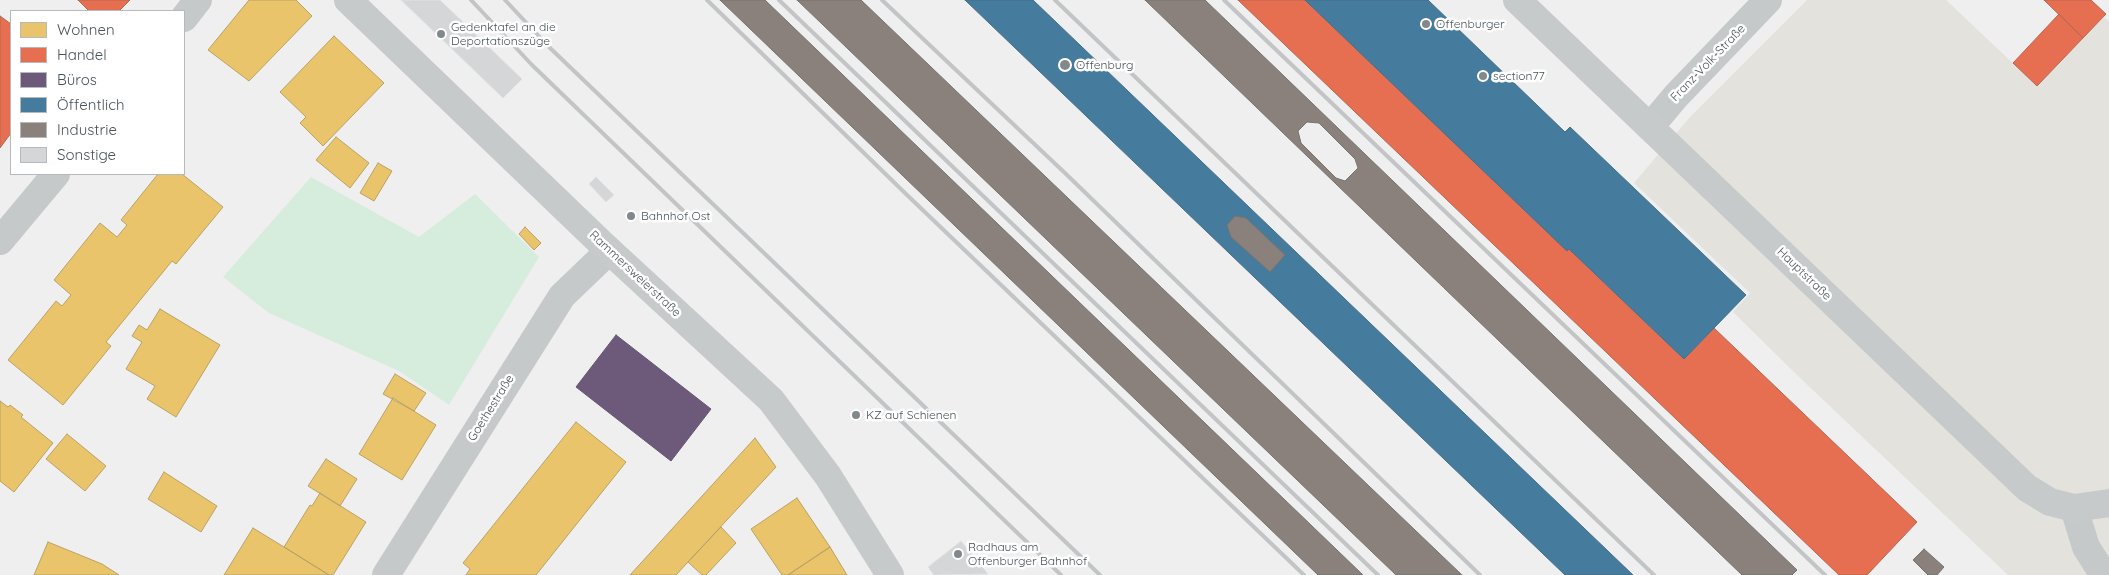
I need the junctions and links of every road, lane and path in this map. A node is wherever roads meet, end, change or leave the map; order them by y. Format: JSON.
{"nodes":[{"id":1,"x":198,"y":0,"type":"edge"},
{"id":2,"x":348,"y":0,"type":"edge"},
{"id":3,"x":1517,"y":0,"type":"edge"},
{"id":4,"x":1768,"y":0,"type":"edge"},
{"id":5,"x":185,"y":17,"type":"edge"},
{"id":6,"x":1650,"y":126,"type":"junction"},
{"id":7,"x":55,"y":175,"type":"edge"},
{"id":8,"x":0,"y":241,"type":"edge"},
{"id":9,"x":609,"y":251,"type":"junction"},
{"id":10,"x":2109,"y":503,"type":"edge"},
{"id":11,"x":2074,"y":508,"type":"junction"},
{"id":12,"x":2109,"y":573,"type":"edge"},
{"id":13,"x":386,"y":575,"type":"edge"},
{"id":14,"x":890,"y":575,"type":"edge"}],
"edges":[{"from":1,"to":5,"type":"street"},
{"from":2,"to":9,"type":"street","name":"Rammersweierstraße"},
{"from":3,"to":6,"type":"street","name":"Hauptstraße"},
{"from":4,"to":6,"type":"street","name":"Franz-Volk-Straße"},
{"from":6,"to":11,"type":"street","name":"Hauptstraße"},
{"from":7,"to":8,"type":"street"},
{"from":9,"to":13,"type":"street","name":"Goethestraße"},
{"from":9,"to":14,"type":"street","name":"Rammersweierstraße"},
{"from":10,"to":11,"type":"street","name":"Hauptstraße"},
{"from":11,"to":12,"type":"street"}]}
